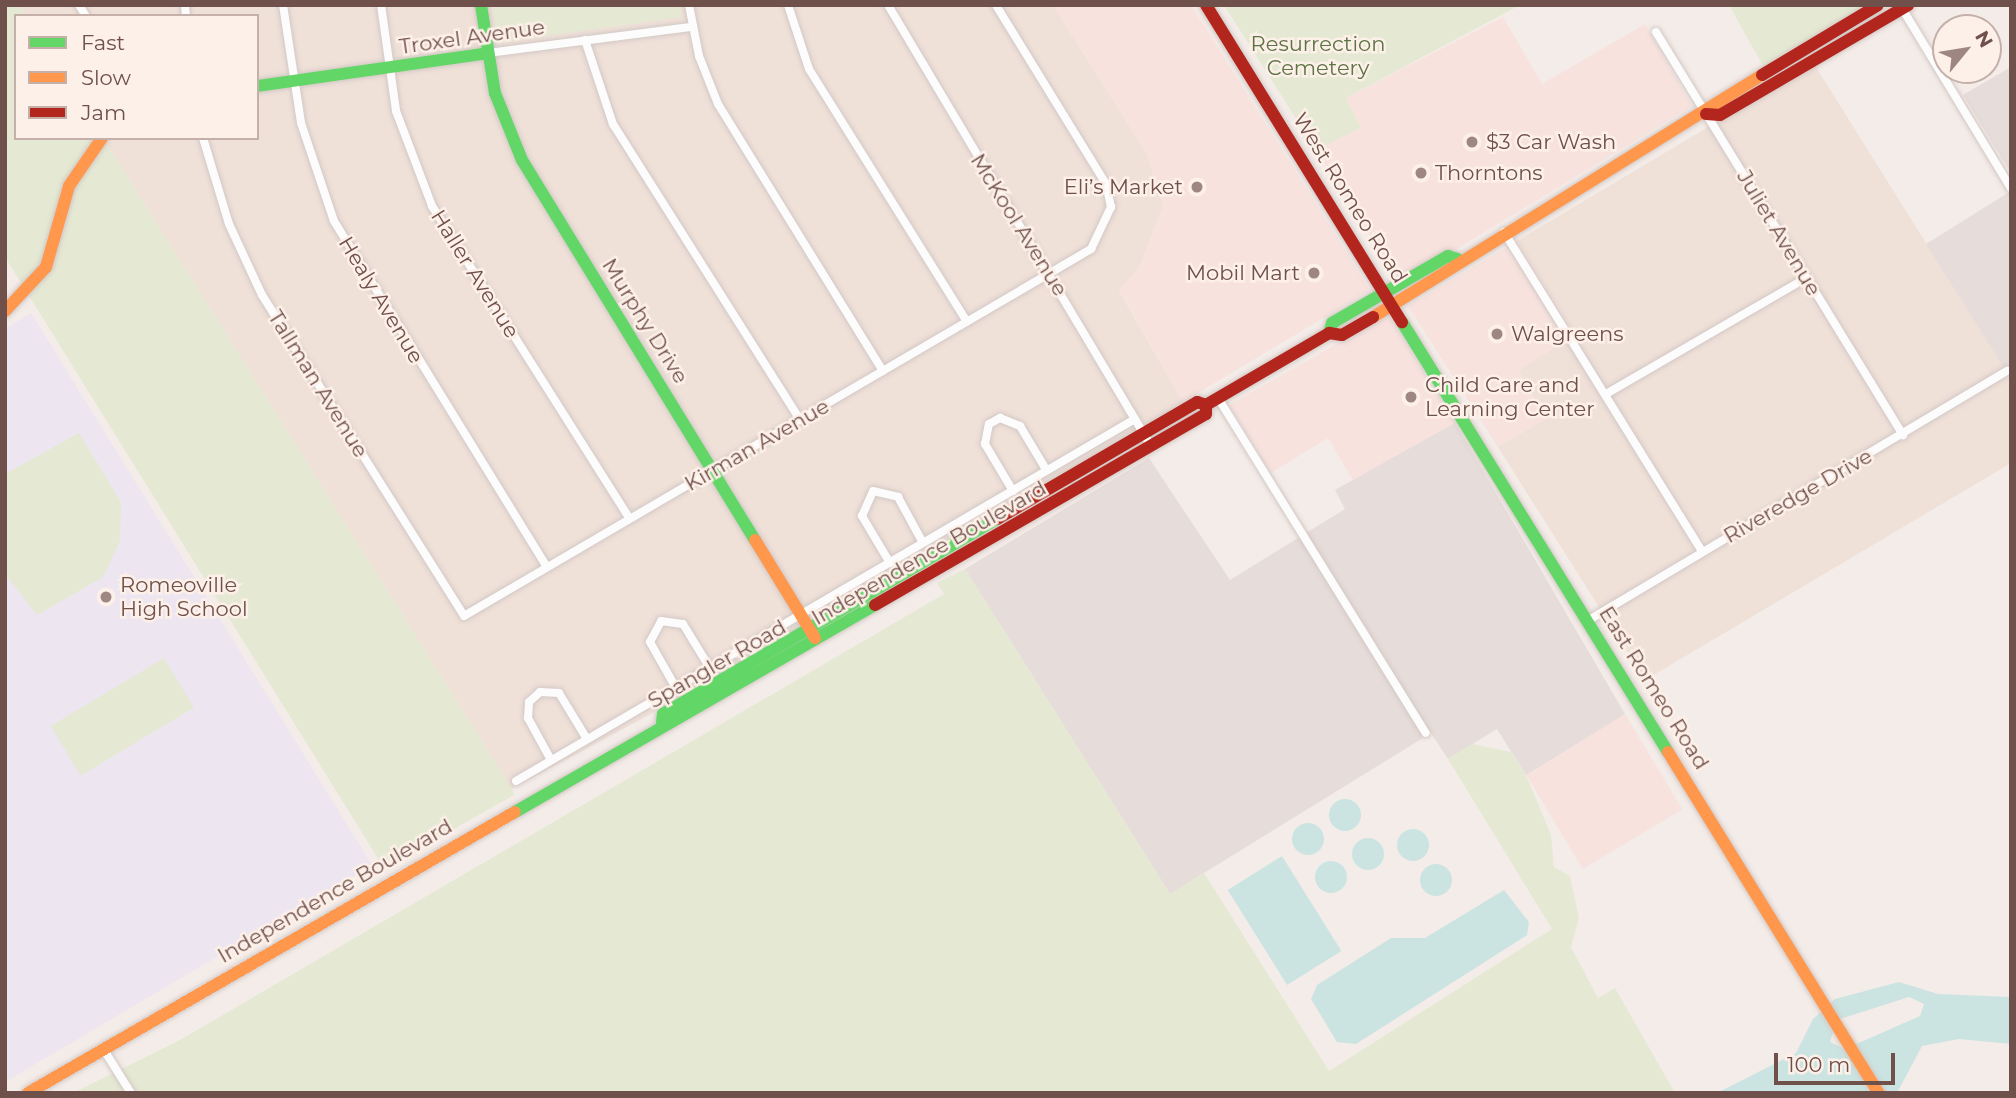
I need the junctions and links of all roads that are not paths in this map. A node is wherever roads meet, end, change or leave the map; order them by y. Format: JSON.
{"nodes":[{"id":1,"x":283,"y":5,"type":"edge"},
{"id":2,"x":381,"y":5,"type":"edge"},
{"id":3,"x":481,"y":5,"type":"edge"},
{"id":4,"x":689,"y":5,"type":"edge"},
{"id":5,"x":788,"y":5,"type":"edge"},
{"id":6,"x":888,"y":5,"type":"edge"},
{"id":7,"x":996,"y":5,"type":"edge"},
{"id":8,"x":1206,"y":5,"type":"edge"},
{"id":9,"x":1878,"y":5,"type":"edge"},
{"id":10,"x":1904,"y":6,"type":"edge"},
{"id":11,"x":692,"y":27,"type":"junction"},
{"id":12,"x":1656,"y":32,"type":"dead end"},
{"id":13,"x":585,"y":40,"type":"junction"},
{"id":14,"x":488,"y":54,"type":"junction"},
{"id":15,"x":390,"y":68,"type":"junction"},
{"id":16,"x":293,"y":81,"type":"junction"},
{"id":17,"x":259,"y":86,"type":"edge"},
{"id":18,"x":1706,"y":114,"type":"junction"},
{"id":19,"x":100,"y":140,"type":"edge"},
{"id":20,"x":204,"y":140,"type":"edge"},
{"id":21,"x":2011,"y":188,"type":"edge"},
{"id":22,"x":1504,"y":232,"type":"junction"},
{"id":23,"x":1458,"y":259,"type":"junction"},
{"id":24,"x":1051,"y":274,"type":"junction"},
{"id":25,"x":1806,"y":278,"type":"junction"},
{"id":26,"x":1386,"y":292,"type":"junction"},
{"id":27,"x":1394,"y":305,"type":"junction"},
{"id":28,"x":5,"y":311,"type":"edge"},
{"id":29,"x":967,"y":322,"type":"junction"},
{"id":30,"x":1329,"y":333,"type":"junction"},
{"id":31,"x":883,"y":371,"type":"junction"},
{"id":32,"x":2007,"y":371,"type":"dead end"},
{"id":33,"x":1606,"y":394,"type":"junction"},
{"id":34,"x":1212,"y":401,"type":"junction"},
{"id":35,"x":1135,"y":419,"type":"junction"},
{"id":36,"x":800,"y":420,"type":"junction"},
{"id":37,"x":1143,"y":433,"type":"junction"},
{"id":38,"x":1903,"y":435,"type":"junction"},
{"id":39,"x":1151,"y":446,"type":"junction"},
{"id":40,"x":716,"y":469,"type":"junction"},
{"id":41,"x":1046,"y":471,"type":"junction"},
{"id":42,"x":1013,"y":491,"type":"junction"},
{"id":43,"x":630,"y":519,"type":"junction"},
{"id":44,"x":923,"y":543,"type":"junction"},
{"id":45,"x":1702,"y":551,"type":"junction"},
{"id":46,"x":890,"y":563,"type":"junction"},
{"id":47,"x":547,"y":567,"type":"junction"},
{"id":48,"x":801,"y":614,"type":"junction"},
{"id":49,"x":464,"y":616,"type":"joint"},
{"id":50,"x":1589,"y":620,"type":"junction"},
{"id":51,"x":809,"y":628,"type":"junction"},
{"id":52,"x":817,"y":641,"type":"junction"},
{"id":53,"x":710,"y":668,"type":"junction"},
{"id":54,"x":676,"y":688,"type":"junction"},
{"id":55,"x":662,"y":723,"type":"junction"},
{"id":56,"x":1426,"y":733,"type":"dead end"},
{"id":57,"x":587,"y":739,"type":"junction"},
{"id":58,"x":551,"y":760,"type":"junction"},
{"id":59,"x":516,"y":781,"type":"dead end"},
{"id":60,"x":103,"y":1050,"type":"junction"},
{"id":61,"x":28,"y":1093,"type":"edge"},
{"id":62,"x":131,"y":1093,"type":"edge"},
{"id":63,"x":1879,"y":1093,"type":"edge"}],
"edges":[{"from":1,"to":16,"type":"street","name":"Healy Avenue"},
{"from":2,"to":15,"type":"street","name":"Haller Avenue"},
{"from":3,"to":14,"type":"main road","name":"Murphy Drive"},
{"from":4,"to":11,"type":"street"},
{"from":5,"to":29,"type":"street"},
{"from":6,"to":24,"type":"street","name":"McKool Avenue"},
{"from":7,"to":24,"type":"street","name":"Kirman Avenue"},
{"from":8,"to":26,"type":"main road","name":"West Romeo Road"},
{"from":9,"to":18,"type":"main road","name":"Independence Boulevard"},
{"from":10,"to":18,"type":"main road","name":"Independence Boulevard"},
{"from":10,"to":21,"type":"street"},
{"from":11,"to":13,"type":"street","name":"Troxel Avenue"},
{"from":11,"to":31,"type":"street"},
{"from":12,"to":18,"type":"street","name":"Juliet Avenue"},
{"from":13,"to":14,"type":"street","name":"Troxel Avenue"},
{"from":13,"to":36,"type":"street"},
{"from":14,"to":15,"type":"main road","name":"Troxel Avenue"},
{"from":14,"to":40,"type":"main road","name":"Murphy Drive"},
{"from":15,"to":16,"type":"main road","name":"Troxel Avenue"},
{"from":15,"to":43,"type":"street","name":"Haller Avenue"},
{"from":16,"to":17,"type":"main road","name":"Troxel Avenue"},
{"from":16,"to":47,"type":"street","name":"Healy Avenue"},
{"from":18,"to":22,"type":"main road","name":"Independence Boulevard"},
{"from":18,"to":25,"type":"street","name":"Juliet Avenue"},
{"from":19,"to":28,"type":"main road"},
{"from":20,"to":49,"type":"street","name":"Tallman Avenue"},
{"from":22,"to":23,"type":"main road","name":"Independence Boulevard"},
{"from":22,"to":33,"type":"street"},
{"from":23,"to":26,"type":"main road","name":"Independence Boulevard"},
{"from":23,"to":27,"type":"main road","name":"Independence Boulevard"},
{"from":24,"to":29,"type":"street","name":"Kirman Avenue"},
{"from":24,"to":35,"type":"street","name":"McKool Avenue"},
{"from":25,"to":33,"type":"street"},
{"from":25,"to":38,"type":"street","name":"Juliet Avenue"},
{"from":26,"to":27,"type":"main road","name":"West Romeo Road"},
{"from":26,"to":30,"type":"main road","name":"Independence Boulevard"},
{"from":27,"to":30,"type":"main road","name":"Independence Boulevard"},
{"from":27,"to":50,"type":"main road","name":"East Romeo Road"},
{"from":29,"to":31,"type":"street","name":"Kirman Avenue"},
{"from":30,"to":34,"type":"main road","name":"Independence Boulevard"},
{"from":31,"to":36,"type":"street","name":"Kirman Avenue"},
{"from":32,"to":38,"type":"street","name":"Riveredge Drive"},
{"from":33,"to":45,"type":"street"},
{"from":34,"to":37,"type":"main road","name":"Independence Boulevard"},
{"from":34,"to":39,"type":"main road","name":"Independence Boulevard"},
{"from":34,"to":56,"type":"street"},
{"from":35,"to":37,"type":"street","name":"McKool Avenue"},
{"from":35,"to":41,"type":"street","name":"Spangler Road"},
{"from":36,"to":40,"type":"street","name":"Kirman Avenue"},
{"from":37,"to":39,"type":"street","name":"McKool Avenue"},
{"from":37,"to":51,"type":"main road","name":"Independence Boulevard"},
{"from":38,"to":45,"type":"street","name":"Riveredge Drive"},
{"from":39,"to":52,"type":"main road","name":"Independence Boulevard"},
{"from":40,"to":43,"type":"street","name":"Kirman Avenue"},
{"from":40,"to":48,"type":"main road","name":"Murphy Drive"},
{"from":41,"to":42,"type":"street","name":"Spangler Road"},
{"from":41,"to":42,"type":"street"},
{"from":42,"to":44,"type":"street","name":"Spangler Road"},
{"from":43,"to":47,"type":"street","name":"Kirman Avenue"},
{"from":44,"to":46,"type":"street","name":"Spangler Road"},
{"from":44,"to":46,"type":"street"},
{"from":45,"to":50,"type":"street","name":"Riveredge Drive"},
{"from":46,"to":48,"type":"street","name":"Spangler Road"},
{"from":47,"to":49,"type":"street","name":"Kirman Avenue"},
{"from":48,"to":51,"type":"main road","name":"Murphy Drive"},
{"from":48,"to":53,"type":"street","name":"Spangler Road"},
{"from":50,"to":63,"type":"main road","name":"East Romeo Road"},
{"from":51,"to":52,"type":"main road","name":"Murphy Drive"},
{"from":51,"to":55,"type":"main road","name":"Independence Boulevard"},
{"from":52,"to":55,"type":"main road","name":"Independence Boulevard"},
{"from":53,"to":54,"type":"street","name":"Spangler Road"},
{"from":53,"to":54,"type":"street"},
{"from":54,"to":57,"type":"street","name":"Spangler Road"},
{"from":55,"to":60,"type":"main road","name":"Independence Boulevard"},
{"from":57,"to":58,"type":"street","name":"Spangler Road"},
{"from":57,"to":58,"type":"street"},
{"from":58,"to":59,"type":"street","name":"Spangler Road"},
{"from":60,"to":61,"type":"main road","name":"Independence Boulevard"},
{"from":60,"to":62,"type":"street"}]}
